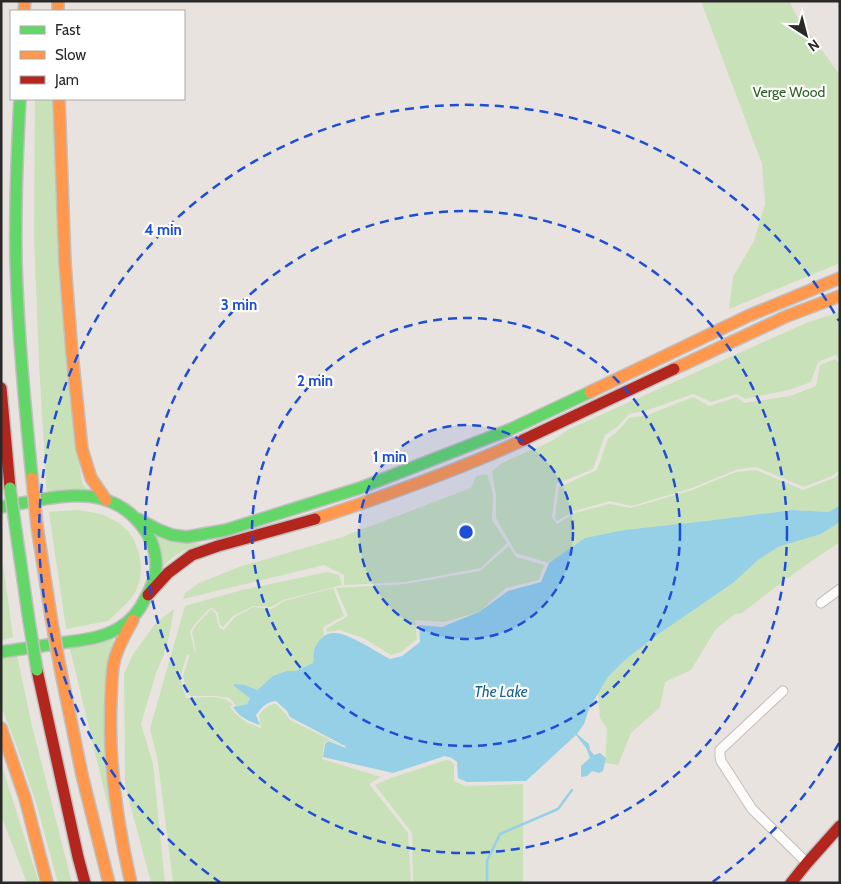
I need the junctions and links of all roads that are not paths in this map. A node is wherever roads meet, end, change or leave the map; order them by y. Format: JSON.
{"nodes":[{"id":1,"x":20,"y":100,"type":"edge"},
{"id":2,"x":59,"y":100,"type":"edge"},
{"id":3,"x":840,"y":278,"type":"edge"},
{"id":4,"x":840,"y":296,"type":"edge"},
{"id":5,"x":1,"y":388,"type":"edge"},
{"id":6,"x":106,"y":500,"type":"junction"},
{"id":7,"x":1,"y":507,"type":"edge"},
{"id":8,"x":138,"y":519,"type":"junction"},
{"id":9,"x":840,"y":589,"type":"edge"},
{"id":10,"x":148,"y":595,"type":"junction"},
{"id":11,"x":821,"y":603,"type":"dead end"},
{"id":12,"x":136,"y":613,"type":"junction"},
{"id":13,"x":1,"y":652,"type":"edge"},
{"id":14,"x":783,"y":691,"type":"dead end"},
{"id":15,"x":1,"y":728,"type":"edge"},
{"id":16,"x":840,"y":826,"type":"edge"},
{"id":17,"x":807,"y":863,"type":"junction"},
{"id":18,"x":47,"y":883,"type":"edge"},
{"id":19,"x":86,"y":883,"type":"edge"},
{"id":20,"x":109,"y":883,"type":"edge"},
{"id":21,"x":131,"y":883,"type":"edge"},
{"id":22,"x":791,"y":883,"type":"edge"}],
"edges":[{"from":1,"to":20,"type":"main road","bridge":true},
{"from":2,"to":6,"type":"main road"},
{"from":3,"to":8,"type":"main road"},
{"from":4,"to":10,"type":"main road"},
{"from":5,"to":19,"type":"main road","bridge":true},
{"from":6,"to":7,"type":"main road"},
{"from":6,"to":8,"type":"main road"},
{"from":8,"to":10,"type":"main road"},
{"from":9,"to":11,"type":"street"},
{"from":10,"to":12,"type":"main road"},
{"from":12,"to":13,"type":"main road"},
{"from":12,"to":21,"type":"main road"},
{"from":14,"to":17,"type":"street"},
{"from":15,"to":18,"type":"main road"},
{"from":16,"to":17,"type":"main road"},
{"from":17,"to":22,"type":"main road"}]}
